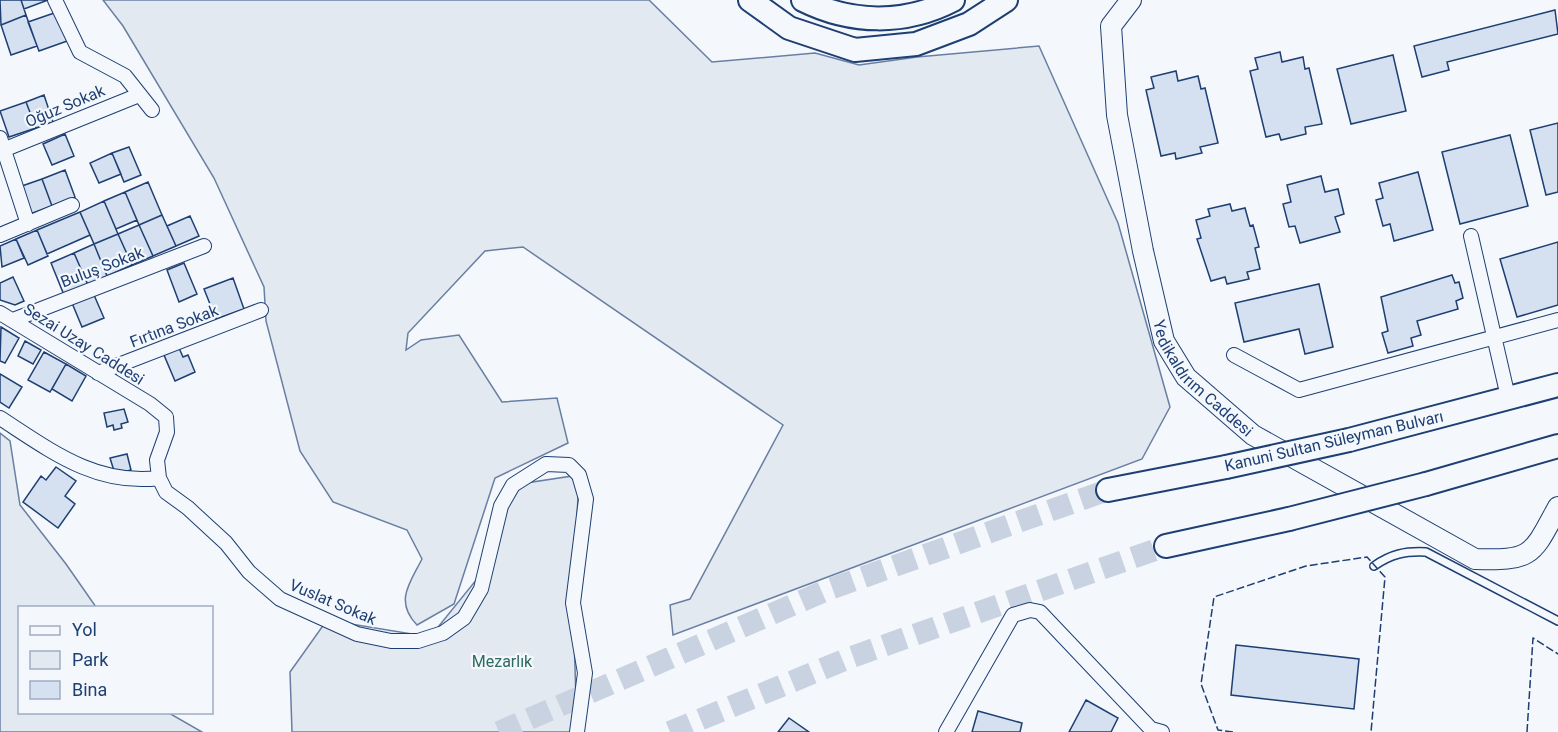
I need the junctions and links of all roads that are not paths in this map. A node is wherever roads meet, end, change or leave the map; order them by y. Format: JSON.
{"nodes":[{"id":1,"x":56,"y":0,"type":"edge"},
{"id":2,"x":750,"y":0,"type":"edge"},
{"id":3,"x":803,"y":0,"type":"edge"},
{"id":4,"x":953,"y":0,"type":"edge"},
{"id":5,"x":1006,"y":0,"type":"edge"},
{"id":6,"x":1131,"y":0,"type":"edge"},
{"id":7,"x":140,"y":94,"type":"junction"},
{"id":8,"x":152,"y":110,"type":"dead end"},
{"id":9,"x":2,"y":144,"type":"edge"},
{"id":10,"x":72,"y":205,"type":"dead end"},
{"id":11,"x":28,"y":224,"type":"junction"},
{"id":12,"x":0,"y":235,"type":"edge"},
{"id":13,"x":1471,"y":236,"type":"dead end"},
{"id":14,"x":204,"y":246,"type":"dead end"},
{"id":15,"x":261,"y":310,"type":"dead end"},
{"id":16,"x":0,"y":313,"type":"edge"},
{"id":17,"x":13,"y":320,"type":"junction"},
{"id":18,"x":1558,"y":320,"type":"edge"},
{"id":19,"x":1497,"y":337,"type":"junction"},
{"id":20,"x":1234,"y":354,"type":"dead end"},
{"id":21,"x":98,"y":373,"type":"junction"},
{"id":22,"x":1558,"y":386,"type":"edge"},
{"id":23,"x":1508,"y":398,"type":"junction"},
{"id":24,"x":0,"y":418,"type":"edge"},
{"id":25,"x":1558,"y":446,"type":"edge"},
{"id":26,"x":159,"y":478,"type":"junction"},
{"id":27,"x":1108,"y":490,"type":"tunnel mouth"},
{"id":28,"x":1558,"y":507,"type":"edge"},
{"id":29,"x":1166,"y":546,"type":"tunnel mouth"},
{"id":30,"x":1374,"y":566,"type":"dead end"},
{"id":31,"x":1558,"y":621,"type":"edge"},
{"id":32,"x":577,"y":732,"type":"edge"},
{"id":33,"x":946,"y":732,"type":"edge"},
{"id":34,"x":1162,"y":732,"type":"edge"}],
"edges":[{"from":1,"to":7,"type":"street"},
{"from":2,"to":5,"type":"main road"},
{"from":3,"to":4,"type":"main road"},
{"from":6,"to":28,"type":"street","name":"Yedikaldırım Caddesi"},
{"from":7,"to":8,"type":"street"},
{"from":7,"to":9,"type":"street","name":"Oğuz Sokak"},
{"from":9,"to":11,"type":"street"},
{"from":10,"to":11,"type":"street"},
{"from":11,"to":12,"type":"street"},
{"from":13,"to":19,"type":"street"},
{"from":14,"to":17,"type":"street","name":"Buluş Sokak"},
{"from":15,"to":21,"type":"street","name":"Fırtına Sokak"},
{"from":16,"to":17,"type":"street","name":"Sezai Uzay Caddesi"},
{"from":17,"to":21,"type":"street","name":"Sezai Uzay Caddesi"},
{"from":18,"to":19,"type":"street"},
{"from":19,"to":20,"type":"street"},
{"from":19,"to":23,"type":"street"},
{"from":21,"to":26,"type":"street","name":"Sezai Uzay Caddesi"},
{"from":22,"to":23,"type":"main road","name":"Kanuni Sultan Süleyman Bulvarı"},
{"from":23,"to":27,"type":"main road","name":"Kanuni Sultan Süleyman Bulvarı","bridge":true},
{"from":24,"to":26,"type":"street"},
{"from":25,"to":29,"type":"main road","bridge":true},
{"from":26,"to":32,"type":"street","name":"Vuslat Sokak"},
{"from":30,"to":31,"type":"lane"},
{"from":33,"to":34,"type":"street"}]}
